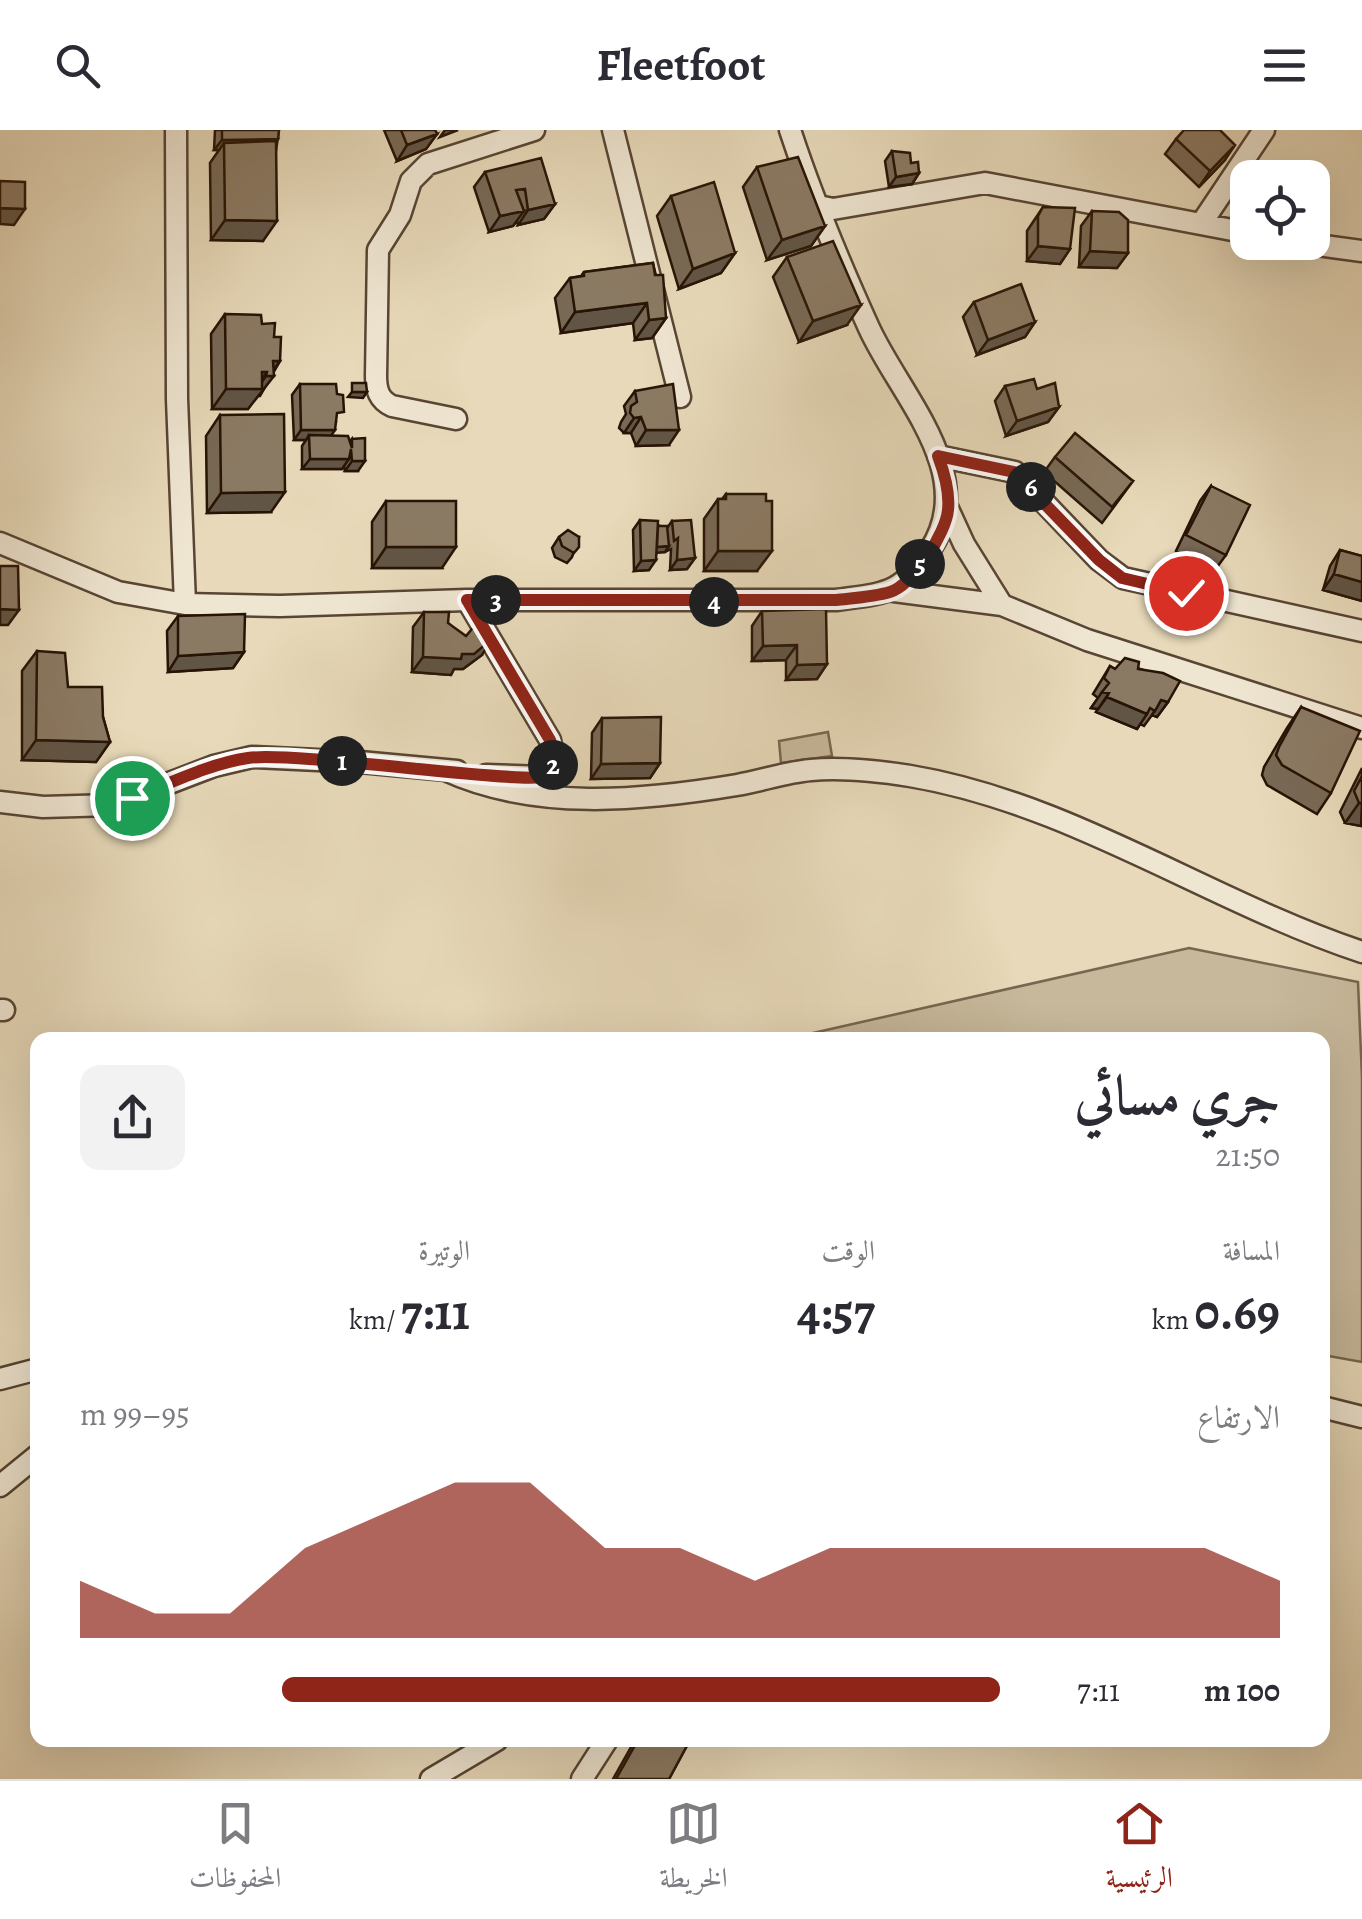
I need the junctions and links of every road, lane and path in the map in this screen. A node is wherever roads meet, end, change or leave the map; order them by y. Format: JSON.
{"nodes":[{"id":1,"x":176,"y":130,"type":"edge"},
{"id":2,"x":534,"y":130,"type":"edge"},
{"id":3,"x":613,"y":130,"type":"edge"},
{"id":4,"x":790,"y":130,"type":"edge"},
{"id":5,"x":1264,"y":130,"type":"edge"},
{"id":6,"x":818,"y":206,"type":"junction"},
{"id":7,"x":1200,"y":224,"type":"junction"},
{"id":8,"x":1230,"y":230,"type":"edge"},
{"id":9,"x":1330,"y":247,"type":"edge"},
{"id":10,"x":1362,"y":251,"type":"edge"},
{"id":11,"x":680,"y":397,"type":"dead end"},
{"id":12,"x":456,"y":419,"type":"dead end"},
{"id":13,"x":938,"y":456,"type":"junction"},
{"id":14,"x":948,"y":509,"type":"junction"},
{"id":15,"x":0,"y":543,"type":"edge"},
{"id":16,"x":894,"y":591,"type":"junction"},
{"id":17,"x":467,"y":600,"type":"junction"},
{"id":18,"x":185,"y":604,"type":"junction"},
{"id":19,"x":1002,"y":605,"type":"junction"},
{"id":20,"x":1362,"y":631,"type":"edge"},
{"id":21,"x":1362,"y":728,"type":"edge"},
{"id":22,"x":445,"y":770,"type":"junction"},
{"id":23,"x":0,"y":802,"type":"edge"},
{"id":24,"x":1362,"y":952,"type":"edge"},
{"id":25,"x":30,"y":1370,"type":"edge"},
{"id":26,"x":0,"y":1379,"type":"edge"},
{"id":27,"x":1330,"y":1409,"type":"edge"},
{"id":28,"x":1362,"y":1417,"type":"edge"},
{"id":29,"x":30,"y":1462,"type":"edge"},
{"id":30,"x":0,"y":1486,"type":"edge"},
{"id":31,"x":485,"y":1747,"type":"edge"},
{"id":32,"x":603,"y":1747,"type":"edge"},
{"id":33,"x":432,"y":1779,"type":"edge"},
{"id":34,"x":582,"y":1779,"type":"edge"}],
"edges":[{"from":1,"to":18,"type":"street"},
{"from":2,"to":12,"type":"street"},
{"from":3,"to":11,"type":"street"},
{"from":4,"to":6,"type":"street"},
{"from":5,"to":7,"type":"street"},
{"from":6,"to":7,"type":"street"},
{"from":6,"to":13,"type":"street"},
{"from":7,"to":8,"type":"street"},
{"from":9,"to":10,"type":"street"},
{"from":13,"to":14,"type":"street"},
{"from":13,"to":20,"type":"street"},
{"from":14,"to":16,"type":"street"},
{"from":14,"to":19,"type":"street"},
{"from":15,"to":18,"type":"street"},
{"from":16,"to":17,"type":"street"},
{"from":16,"to":19,"type":"street"},
{"from":17,"to":18,"type":"street"},
{"from":17,"to":22,"type":"street"},
{"from":19,"to":21,"type":"street"},
{"from":22,"to":23,"type":"street"},
{"from":22,"to":24,"type":"street"},
{"from":25,"to":26,"type":"street"},
{"from":27,"to":28,"type":"street"},
{"from":29,"to":30,"type":"street"},
{"from":31,"to":33,"type":"street"},
{"from":32,"to":34,"type":"street"}]}
